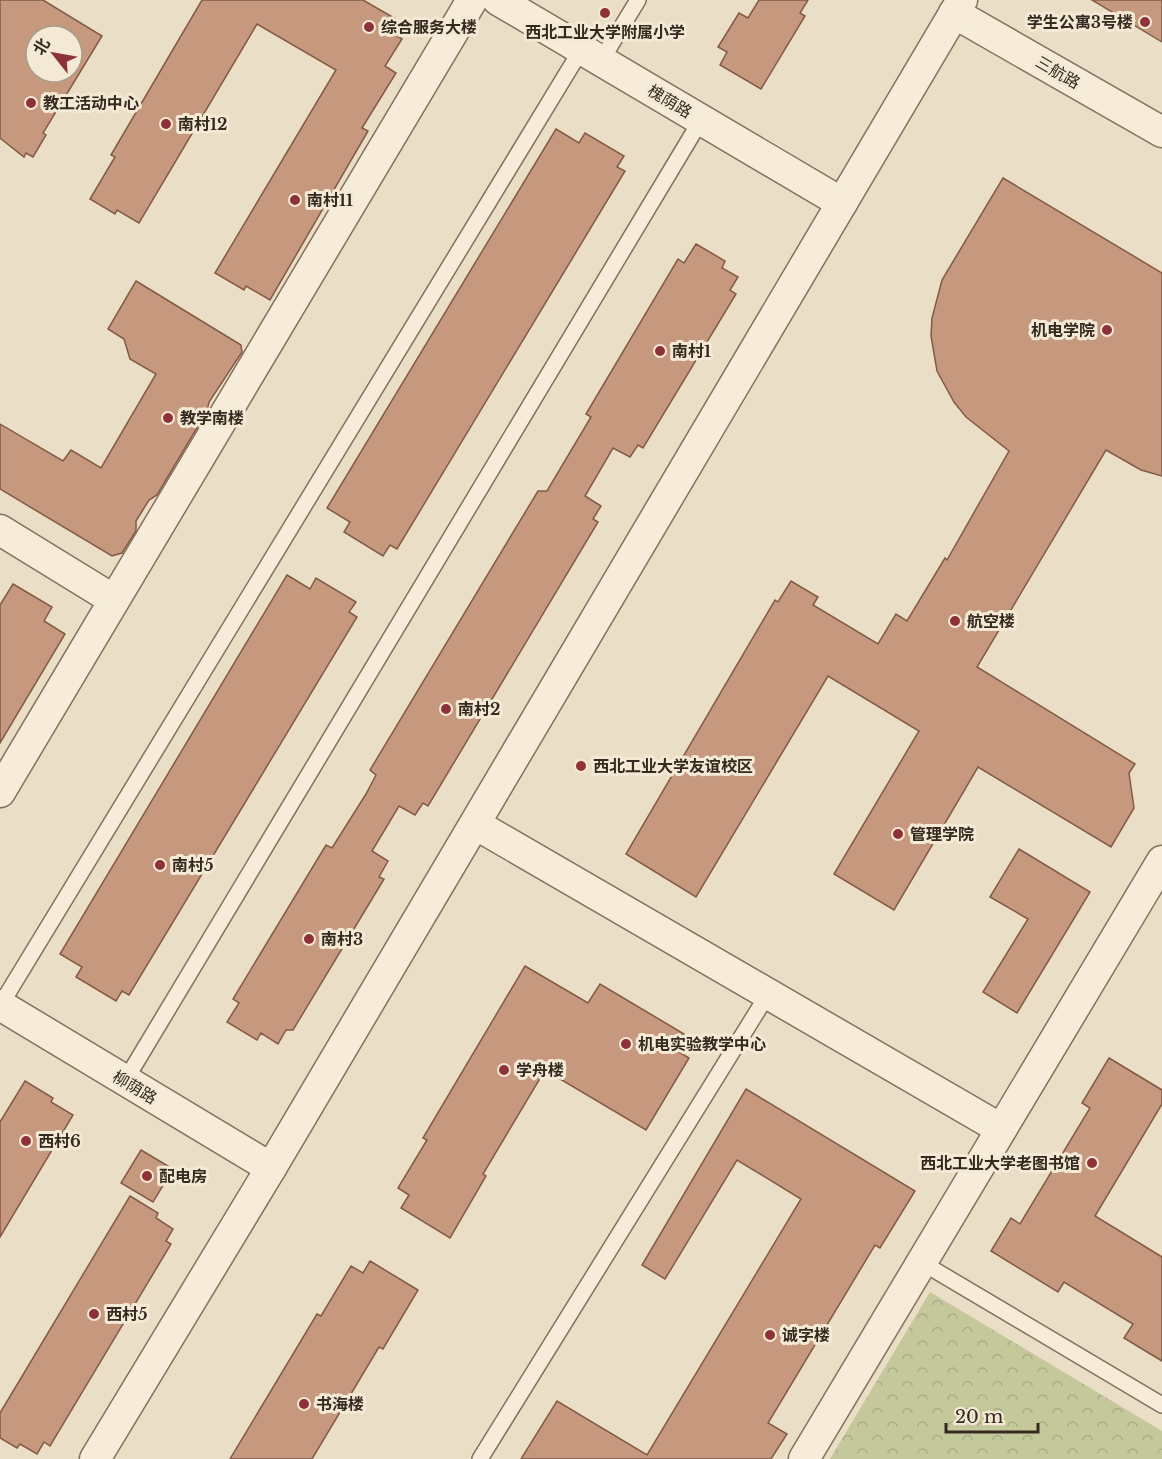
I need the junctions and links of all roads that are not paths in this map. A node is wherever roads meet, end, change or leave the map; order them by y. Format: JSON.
{"nodes":[{"id":1,"x":472,"y":0,"type":"edge"},
{"id":2,"x":498,"y":0,"type":"edge"},
{"id":3,"x":638,"y":0,"type":"edge"},
{"id":4,"x":958,"y":7,"type":"edge"},
{"id":5,"x":591,"y":55,"type":"junction"},
{"id":6,"x":701,"y":120,"type":"junction"},
{"id":7,"x":1162,"y":132,"type":"edge"},
{"id":8,"x":842,"y":203,"type":"junction"},
{"id":9,"x":0,"y":530,"type":"edge"},
{"id":10,"x":114,"y":600,"type":"junction"},
{"id":11,"x":0,"y":792,"type":"edge"},
{"id":12,"x":475,"y":824,"type":"junction"},
{"id":13,"x":1161,"y":865,"type":"edge"},
{"id":14,"x":768,"y":994,"type":"junction"},
{"id":15,"x":0,"y":1006,"type":"edge"},
{"id":16,"x":125,"y":1081,"type":"junction"},
{"id":17,"x":1002,"y":1129,"type":"junction"},
{"id":18,"x":271,"y":1168,"type":"junction"},
{"id":19,"x":921,"y":1262,"type":"junction"},
{"id":20,"x":1162,"y":1406,"type":"edge"},
{"id":21,"x":95,"y":1459,"type":"edge"},
{"id":22,"x":480,"y":1459,"type":"edge"},
{"id":23,"x":804,"y":1459,"type":"edge"}],
"edges":[{"from":1,"to":10,"type":"street"},
{"from":2,"to":5,"type":"street","name":"槐荫路"},
{"from":3,"to":5,"type":"lane"},
{"from":4,"to":7,"type":"street","name":"三航路"},
{"from":4,"to":8,"type":"street"},
{"from":5,"to":6,"type":"street","name":"槐荫路"},
{"from":5,"to":15,"type":"lane"},
{"from":6,"to":8,"type":"street","name":"槐荫路"},
{"from":6,"to":16,"type":"lane"},
{"from":8,"to":12,"type":"street"},
{"from":9,"to":10,"type":"street"},
{"from":10,"to":11,"type":"street"},
{"from":12,"to":14,"type":"street"},
{"from":12,"to":18,"type":"street"},
{"from":13,"to":17,"type":"street"},
{"from":14,"to":17,"type":"street"},
{"from":14,"to":22,"type":"lane"},
{"from":15,"to":16,"type":"street","name":"柳荫路"},
{"from":16,"to":18,"type":"street","name":"柳荫路"},
{"from":17,"to":19,"type":"street"},
{"from":18,"to":21,"type":"street"},
{"from":19,"to":20,"type":"lane"},
{"from":19,"to":23,"type":"street"}]}
